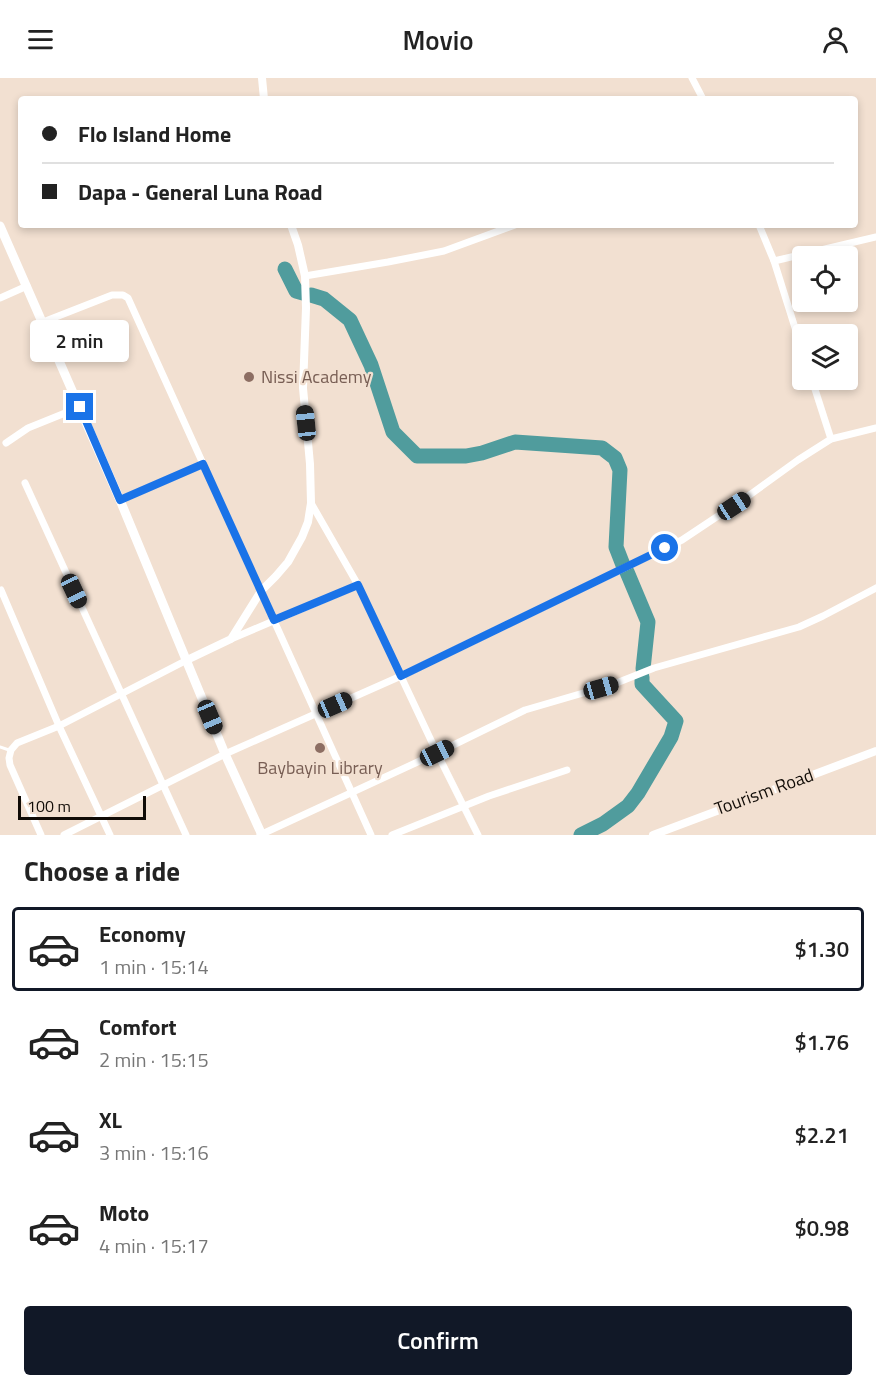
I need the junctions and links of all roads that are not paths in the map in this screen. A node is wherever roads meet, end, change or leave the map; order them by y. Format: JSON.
{"nodes":[{"id":1,"x":262,"y":78,"type":"edge"},
{"id":2,"x":692,"y":78,"type":"edge"},
{"id":3,"x":264,"y":96,"type":"edge"},
{"id":4,"x":701,"y":96,"type":"edge"},
{"id":5,"x":0,"y":226,"type":"edge"},
{"id":6,"x":292,"y":228,"type":"edge"},
{"id":7,"x":507,"y":228,"type":"edge"},
{"id":8,"x":760,"y":228,"type":"edge"},
{"id":9,"x":876,"y":237,"type":"edge"},
{"id":10,"x":774,"y":261,"type":"junction"},
{"id":11,"x":305,"y":276,"type":"junction"},
{"id":12,"x":27,"y":286,"type":"junction"},
{"id":13,"x":0,"y":298,"type":"edge"},
{"id":14,"x":43,"y":322,"type":"junction"},
{"id":15,"x":794,"y":324,"type":"edge"},
{"id":16,"x":815,"y":390,"type":"edge"},
{"id":17,"x":80,"y":407,"type":"junction"},
{"id":18,"x":876,"y":428,"type":"edge"},
{"id":19,"x":831,"y":439,"type":"junction"},
{"id":20,"x":6,"y":443,"type":"dead end"},
{"id":21,"x":203,"y":464,"type":"junction"},
{"id":22,"x":25,"y":483,"type":"dead end"},
{"id":23,"x":120,"y":500,"type":"junction"},
{"id":24,"x":311,"y":503,"type":"junction"},
{"id":25,"x":358,"y":585,"type":"junction"},
{"id":26,"x":876,"y":588,"type":"edge"},
{"id":27,"x":1,"y":590,"type":"edge"},
{"id":28,"x":261,"y":591,"type":"junction"},
{"id":29,"x":274,"y":620,"type":"junction"},
{"id":30,"x":231,"y":639,"type":"junction"},
{"id":31,"x":187,"y":660,"type":"junction"},
{"id":32,"x":401,"y":676,"type":"junction"},
{"id":33,"x":122,"y":693,"type":"junction"},
{"id":34,"x":317,"y":713,"type":"junction"},
{"id":35,"x":59,"y":726,"type":"junction"},
{"id":36,"x":0,"y":747,"type":"edge"},
{"id":37,"x":10,"y":750,"type":"junction"},
{"id":38,"x":876,"y":751,"type":"edge"},
{"id":39,"x":437,"y":753,"type":"junction"},
{"id":40,"x":225,"y":754,"type":"junction"},
{"id":41,"x":567,"y":770,"type":"dead end"},
{"id":42,"x":164,"y":784,"type":"junction"},
{"id":43,"x":353,"y":792,"type":"junction"},
{"id":44,"x":464,"y":806,"type":"junction"},
{"id":45,"x":101,"y":816,"type":"junction"},
{"id":46,"x":41,"y":835,"type":"edge"},
{"id":47,"x":64,"y":835,"type":"edge"},
{"id":48,"x":110,"y":835,"type":"edge"},
{"id":49,"x":186,"y":835,"type":"edge"},
{"id":50,"x":261,"y":835,"type":"edge"},
{"id":51,"x":371,"y":835,"type":"edge"},
{"id":52,"x":392,"y":835,"type":"edge"},
{"id":53,"x":478,"y":835,"type":"edge"},
{"id":54,"x":652,"y":835,"type":"edge"}],
"edges":[{"from":1,"to":3,"type":"street"},
{"from":2,"to":4,"type":"street"},
{"from":5,"to":12,"type":"main road"},
{"from":6,"to":11,"type":"street"},
{"from":7,"to":11,"type":"street"},
{"from":8,"to":10,"type":"street"},
{"from":9,"to":10,"type":"street"},
{"from":10,"to":15,"type":"street"},
{"from":11,"to":24,"type":"street"},
{"from":12,"to":13,"type":"street"},
{"from":12,"to":14,"type":"main road"},
{"from":14,"to":17,"type":"main road"},
{"from":14,"to":21,"type":"street"},
{"from":16,"to":19,"type":"street"},
{"from":17,"to":20,"type":"street"},
{"from":17,"to":23,"type":"main road"},
{"from":18,"to":19,"type":"street"},
{"from":19,"to":32,"type":"street"},
{"from":21,"to":23,"type":"street"},
{"from":21,"to":28,"type":"street"},
{"from":22,"to":33,"type":"street"},
{"from":23,"to":31,"type":"main road"},
{"from":24,"to":25,"type":"street"},
{"from":24,"to":28,"type":"street"},
{"from":25,"to":29,"type":"street"},
{"from":25,"to":32,"type":"street"},
{"from":26,"to":39,"type":"street"},
{"from":27,"to":35,"type":"street"},
{"from":28,"to":29,"type":"street"},
{"from":28,"to":30,"type":"street"},
{"from":29,"to":30,"type":"street"},
{"from":29,"to":34,"type":"street"},
{"from":30,"to":31,"type":"street"},
{"from":31,"to":33,"type":"street"},
{"from":31,"to":40,"type":"main road"},
{"from":32,"to":34,"type":"street"},
{"from":32,"to":39,"type":"street"},
{"from":33,"to":35,"type":"street"},
{"from":33,"to":42,"type":"street"},
{"from":34,"to":40,"type":"street"},
{"from":34,"to":43,"type":"street"},
{"from":35,"to":37,"type":"street"},
{"from":35,"to":45,"type":"street"},
{"from":36,"to":37,"type":"lane"},
{"from":37,"to":46,"type":"street"},
{"from":38,"to":54,"type":"street","name":"Tourism Road"},
{"from":39,"to":43,"type":"street"},
{"from":39,"to":44,"type":"street"},
{"from":40,"to":42,"type":"street"},
{"from":40,"to":50,"type":"main road"},
{"from":41,"to":44,"type":"street"},
{"from":42,"to":45,"type":"street"},
{"from":42,"to":49,"type":"street"},
{"from":43,"to":50,"type":"street"},
{"from":43,"to":51,"type":"street"},
{"from":44,"to":52,"type":"street"},
{"from":44,"to":53,"type":"street"},
{"from":45,"to":47,"type":"street"},
{"from":45,"to":48,"type":"street"}]}
